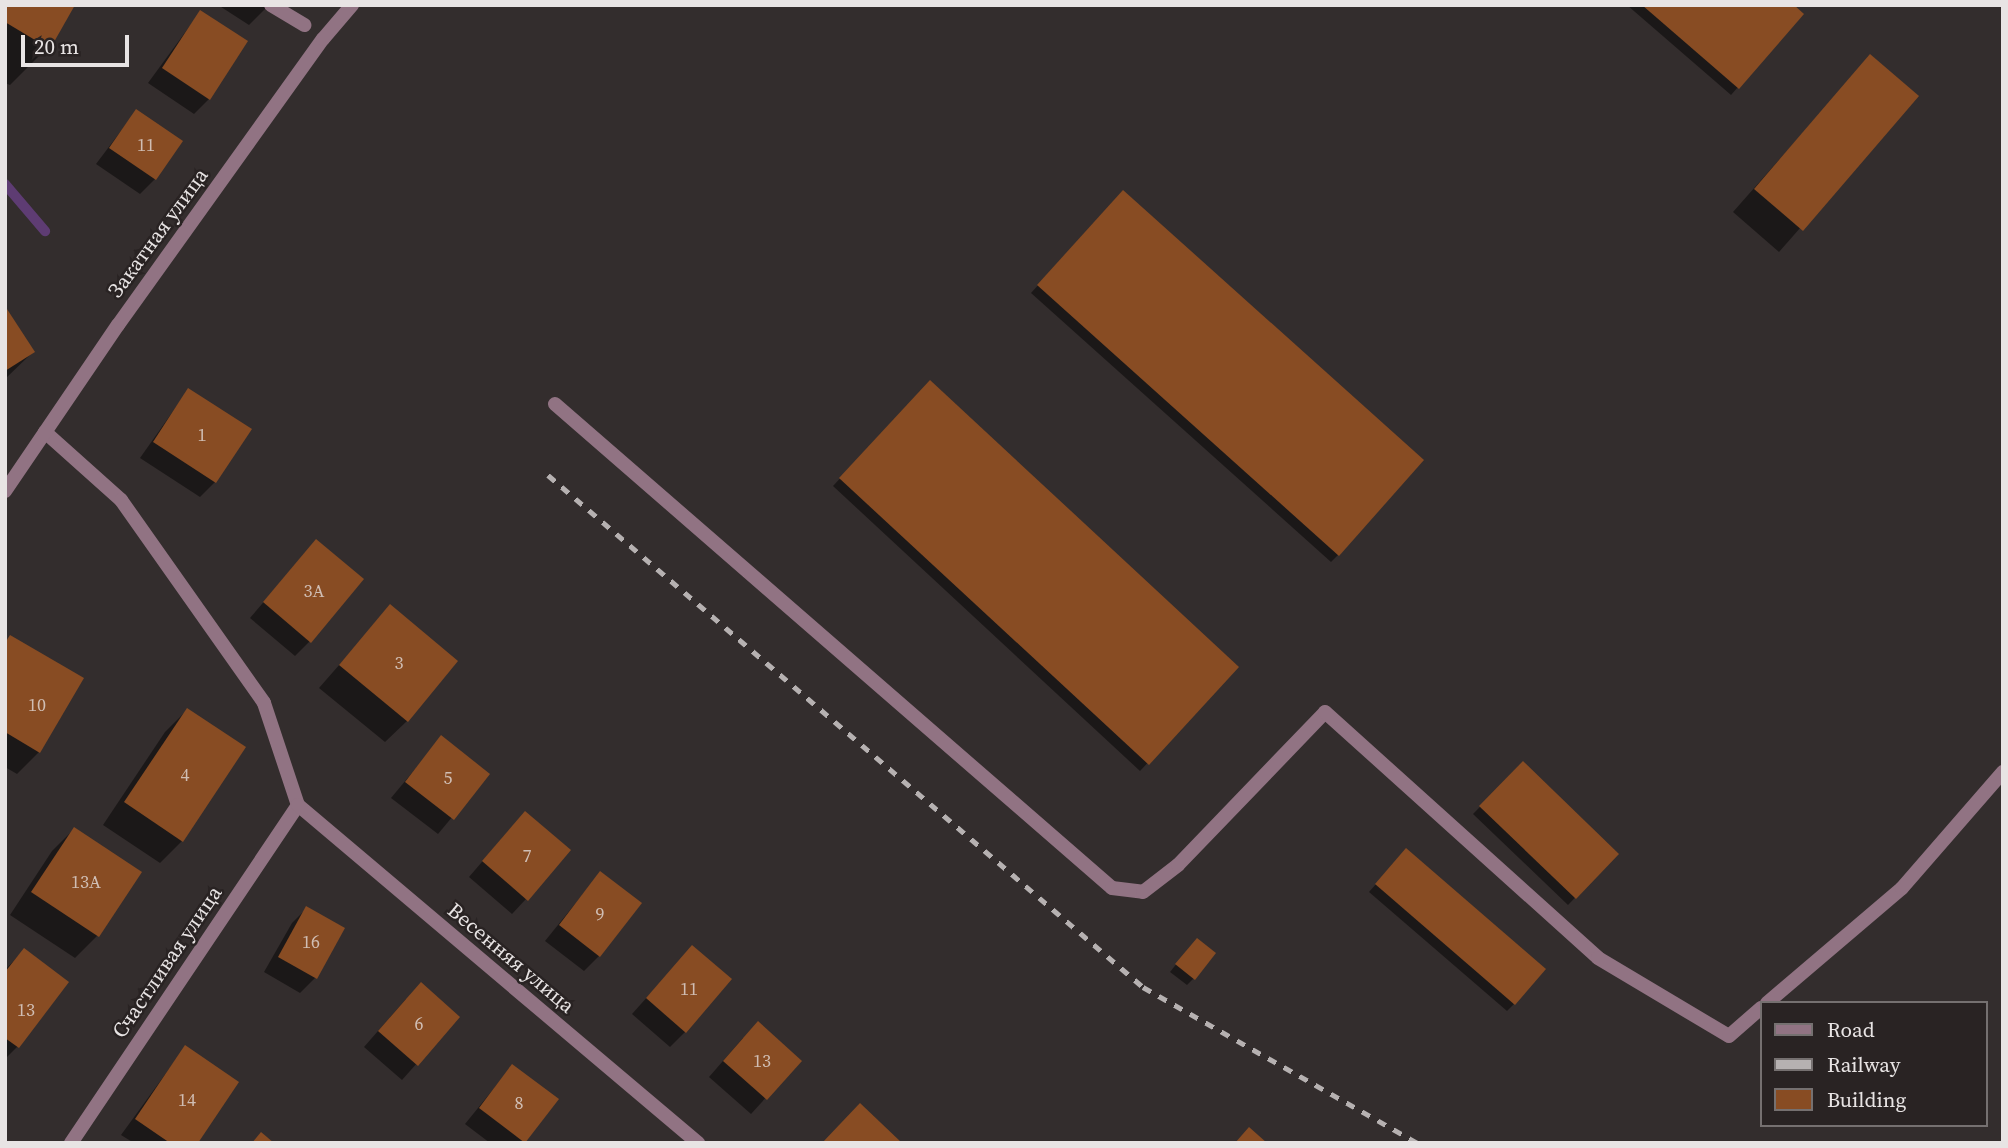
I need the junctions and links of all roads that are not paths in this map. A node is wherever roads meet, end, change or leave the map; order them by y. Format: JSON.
{"nodes":[{"id":1,"x":271,"y":5,"type":"edge"},
{"id":2,"x":352,"y":5,"type":"edge"},
{"id":3,"x":304,"y":25,"type":"dead end"},
{"id":4,"x":555,"y":404,"type":"dead end"},
{"id":5,"x":45,"y":432,"type":"junction"},
{"id":6,"x":6,"y":487,"type":"edge"},
{"id":7,"x":2003,"y":772,"type":"edge"},
{"id":8,"x":298,"y":805,"type":"junction"},
{"id":9,"x":1769,"y":1001,"type":"edge"},
{"id":10,"x":1759,"y":1010,"type":"edge"},
{"id":11,"x":71,"y":1143,"type":"edge"},
{"id":12,"x":698,"y":1143,"type":"edge"}],
"edges":[{"from":1,"to":3,"type":"street"},
{"from":2,"to":5,"type":"street","name":"Закатная улица"},
{"from":4,"to":10,"type":"street"},
{"from":5,"to":6,"type":"street","name":"Закатная улица"},
{"from":5,"to":8,"type":"street"},
{"from":7,"to":9,"type":"street"},
{"from":8,"to":11,"type":"street","name":"Счастливая улица"},
{"from":8,"to":12,"type":"street","name":"Весенняя улица"}]}
